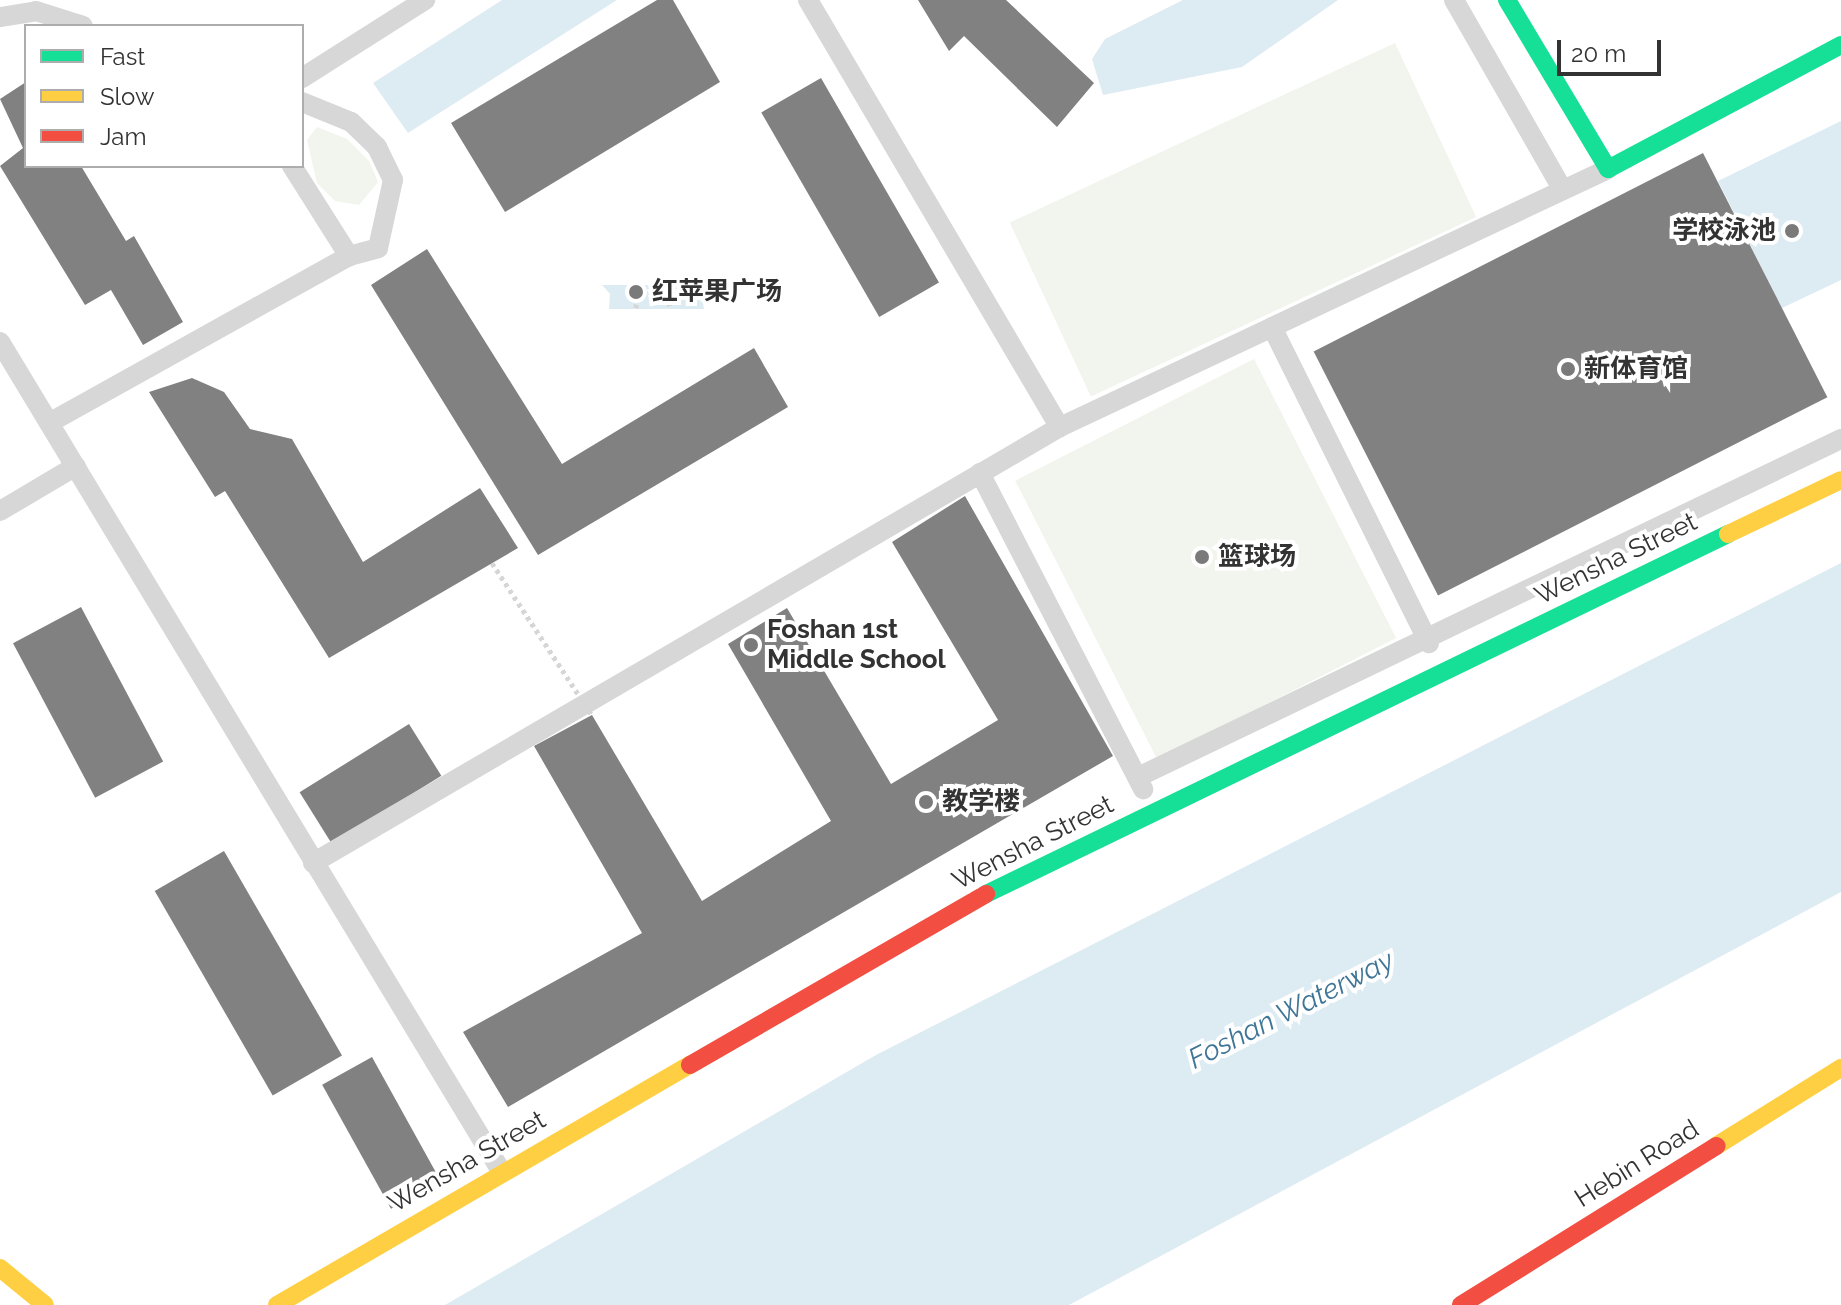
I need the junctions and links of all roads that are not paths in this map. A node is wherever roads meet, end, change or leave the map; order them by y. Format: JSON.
{"nodes":[{"id":1,"x":425,"y":0,"type":"edge"},
{"id":2,"x":808,"y":0,"type":"edge"},
{"id":3,"x":1454,"y":0,"type":"edge"},
{"id":4,"x":1507,"y":0,"type":"edge"},
{"id":5,"x":0,"y":17,"type":"edge"},
{"id":6,"x":77,"y":24,"type":"edge"},
{"id":7,"x":1841,"y":45,"type":"edge"},
{"id":8,"x":304,"y":77,"type":"edge"},
{"id":9,"x":304,"y":103,"type":"edge"},
{"id":10,"x":293,"y":168,"type":"edge"},
{"id":11,"x":1608,"y":169,"type":"junction"},
{"id":12,"x":1563,"y":190,"type":"junction"},
{"id":13,"x":349,"y":256,"type":"junction"},
{"id":14,"x":1272,"y":327,"type":"junction"},
{"id":15,"x":0,"y":342,"type":"edge"},
{"id":16,"x":49,"y":423,"type":"junction"},
{"id":17,"x":1060,"y":427,"type":"junction"},
{"id":18,"x":1841,"y":439,"type":"edge"},
{"id":19,"x":76,"y":466,"type":"junction"},
{"id":20,"x":980,"y":473,"type":"junction"},
{"id":21,"x":1841,"y":480,"type":"edge"},
{"id":22,"x":0,"y":511,"type":"edge"},
{"id":23,"x":1429,"y":643,"type":"junction"},
{"id":24,"x":1138,"y":777,"type":"junction"},
{"id":25,"x":1154,"y":812,"type":"junction"},
{"id":26,"x":313,"y":863,"type":"junction"},
{"id":27,"x":1840,"y":1069,"type":"edge"},
{"id":28,"x":501,"y":1171,"type":"junction"},
{"id":29,"x":0,"y":1268,"type":"edge"},
{"id":30,"x":45,"y":1305,"type":"edge"},
{"id":31,"x":277,"y":1305,"type":"edge"},
{"id":32,"x":1461,"y":1305,"type":"edge"}],
"edges":[{"from":1,"to":8,"type":"lane"},
{"from":2,"to":17,"type":"lane"},
{"from":3,"to":12,"type":"lane"},
{"from":4,"to":11,"type":"street"},
{"from":5,"to":6,"type":"lane"},
{"from":7,"to":11,"type":"street"},
{"from":9,"to":13,"type":"lane"},
{"from":10,"to":13,"type":"lane"},
{"from":11,"to":12,"type":"lane"},
{"from":12,"to":14,"type":"lane"},
{"from":13,"to":16,"type":"lane"},
{"from":14,"to":17,"type":"lane"},
{"from":14,"to":23,"type":"lane"},
{"from":15,"to":16,"type":"lane"},
{"from":16,"to":19,"type":"lane"},
{"from":17,"to":20,"type":"lane"},
{"from":18,"to":23,"type":"lane"},
{"from":19,"to":22,"type":"lane"},
{"from":19,"to":26,"type":"lane"},
{"from":20,"to":24,"type":"lane"},
{"from":20,"to":26,"type":"lane"},
{"from":21,"to":25,"type":"street","name":"Wensha Street"},
{"from":23,"to":24,"type":"lane"},
{"from":24,"to":25,"type":"lane"},
{"from":25,"to":28,"type":"street","name":"Wensha Street"},
{"from":26,"to":28,"type":"lane"},
{"from":27,"to":32,"type":"street","name":"Hebin Road"},
{"from":28,"to":31,"type":"street","name":"Wensha Street"},
{"from":29,"to":30,"type":"street"}]}
